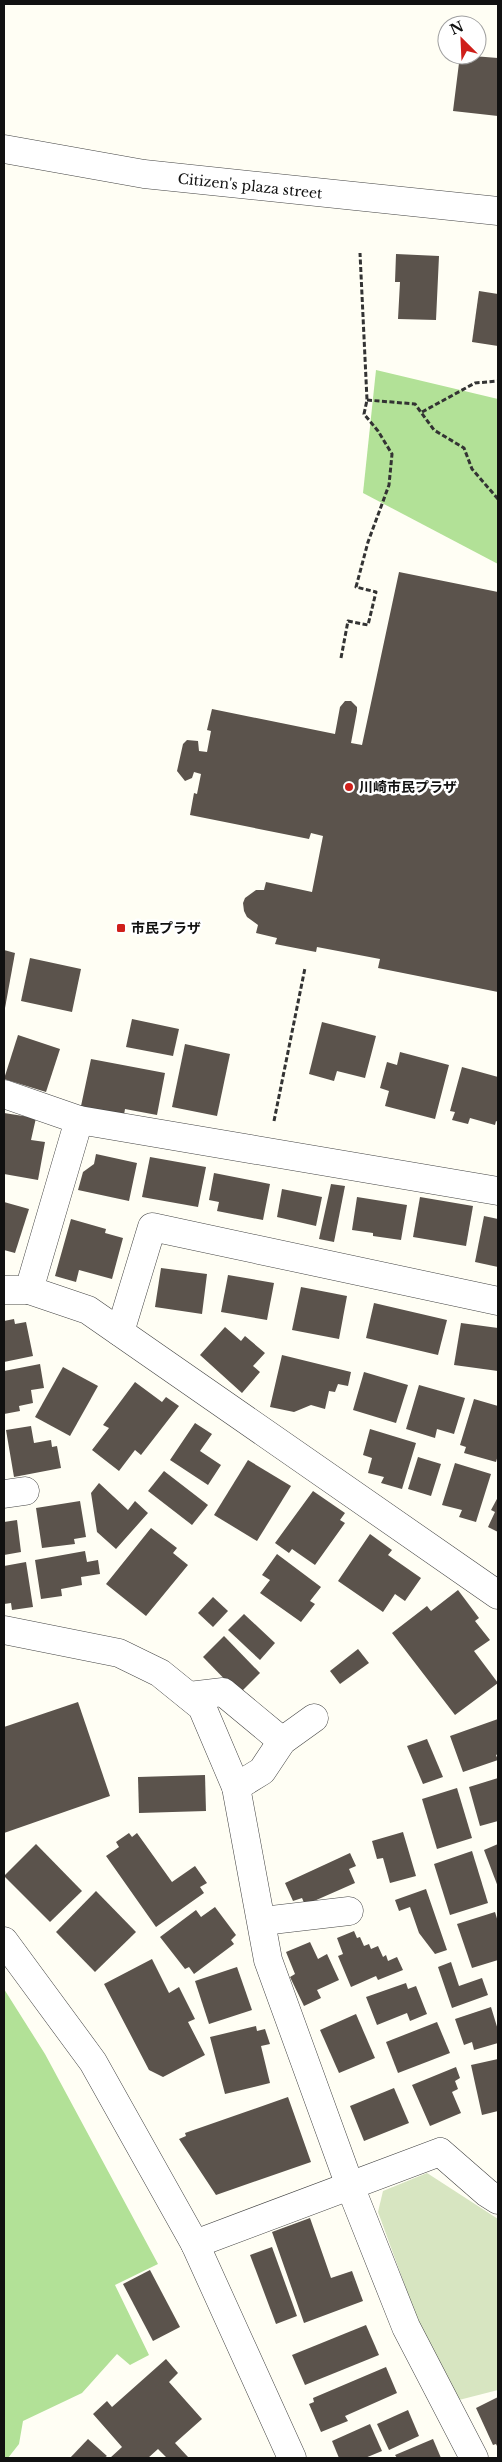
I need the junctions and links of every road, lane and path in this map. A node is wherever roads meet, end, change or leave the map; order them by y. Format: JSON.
{"nodes":[{"id":1,"x":4,"y":149,"type":"edge"},
{"id":2,"x":498,"y":211,"type":"edge"},
{"id":3,"x":360,"y":253,"type":"dead end"},
{"id":4,"x":498,"y":382,"type":"edge"},
{"id":5,"x":367,"y":400,"type":"junction"},
{"id":6,"x":422,"y":412,"type":"junction"},
{"id":7,"x":498,"y":499,"type":"edge"},
{"id":8,"x":341,"y":658,"type":"dead end"},
{"id":9,"x":305,"y":968,"type":"dead end"},
{"id":10,"x":4,"y":1094,"type":"edge"},
{"id":11,"x":78,"y":1120,"type":"junction"},
{"id":12,"x":268,"y":1152,"type":"junction"},
{"id":13,"x":498,"y":1191,"type":"edge"},
{"id":14,"x":16,"y":1290,"type":"edge"},
{"id":15,"x":498,"y":1301,"type":"edge"},
{"id":16,"x":120,"y":1332,"type":"junction"},
{"id":17,"x":498,"y":1595,"type":"edge"},
{"id":18,"x":4,"y":1630,"type":"edge"},
{"id":19,"x":189,"y":1696,"type":"junction"},
{"id":20,"x":314,"y":1718,"type":"dead end"},
{"id":21,"x":282,"y":1741,"type":"junction"},
{"id":22,"x":236,"y":1787,"type":"junction"},
{"id":23,"x":349,"y":1911,"type":"dead end"},
{"id":24,"x":262,"y":1921,"type":"junction"},
{"id":25,"x":4,"y":1942,"type":"edge"},
{"id":26,"x":350,"y":2186,"type":"junction"},
{"id":27,"x":498,"y":2200,"type":"edge"},
{"id":28,"x":195,"y":2244,"type":"junction"},
{"id":29,"x":292,"y":2458,"type":"edge"},
{"id":30,"x":474,"y":2458,"type":"edge"}],
"edges":[{"from":1,"to":2,"type":"street","name":"Citizen's plaza street"},
{"from":3,"to":5,"type":"path"},
{"from":4,"to":6,"type":"path"},
{"from":5,"to":6,"type":"path"},
{"from":5,"to":8,"type":"path"},
{"from":6,"to":7,"type":"path"},
{"from":9,"to":12,"type":"path"},
{"from":10,"to":11,"type":"street"},
{"from":11,"to":12,"type":"street"},
{"from":11,"to":14,"type":"street"},
{"from":12,"to":13,"type":"street"},
{"from":14,"to":16,"type":"street"},
{"from":15,"to":16,"type":"street"},
{"from":16,"to":17,"type":"street"},
{"from":18,"to":19,"type":"street"},
{"from":19,"to":21,"type":"street"},
{"from":19,"to":22,"type":"street"},
{"from":20,"to":21,"type":"street"},
{"from":21,"to":22,"type":"street"},
{"from":22,"to":24,"type":"street"},
{"from":23,"to":24,"type":"street"},
{"from":24,"to":26,"type":"street"},
{"from":25,"to":28,"type":"street"},
{"from":26,"to":27,"type":"street"},
{"from":26,"to":28,"type":"street"},
{"from":26,"to":30,"type":"street"},
{"from":28,"to":29,"type":"street"}]}
